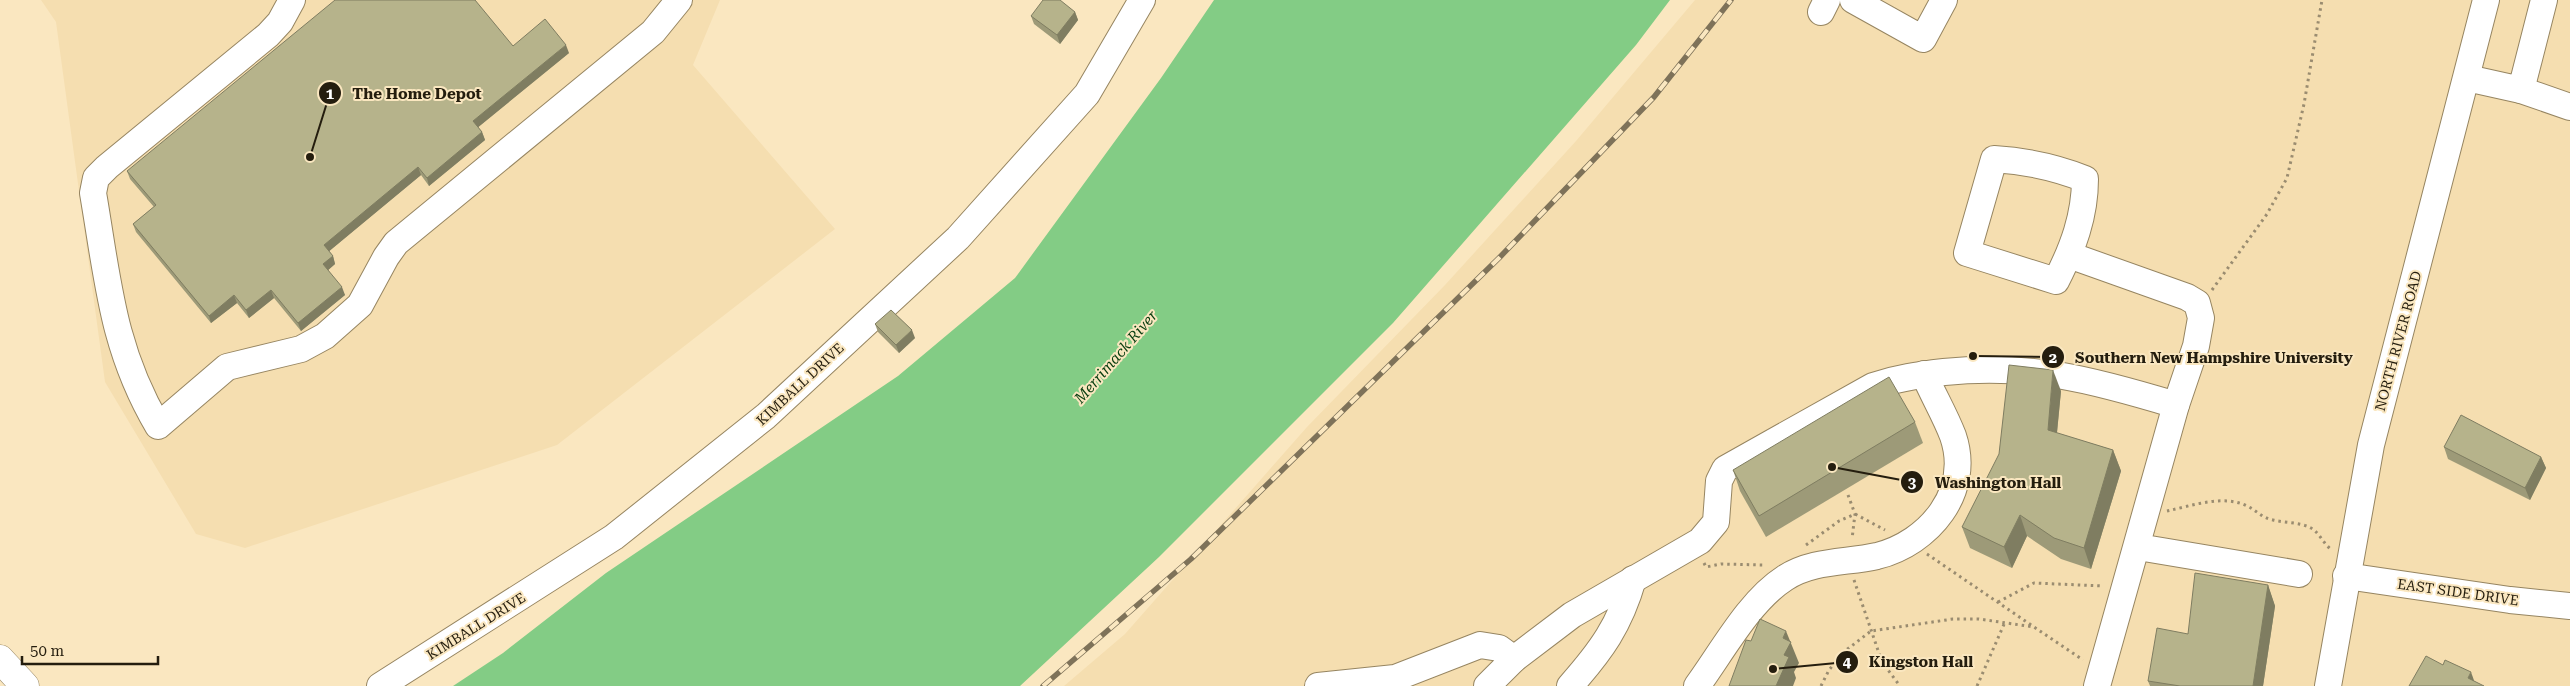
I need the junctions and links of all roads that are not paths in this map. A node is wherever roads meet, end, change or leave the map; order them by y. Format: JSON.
{"nodes":[{"id":1,"x":292,"y":0,"type":"edge"},
{"id":2,"x":679,"y":0,"type":"edge"},
{"id":3,"x":1142,"y":0,"type":"edge"},
{"id":4,"x":1853,"y":0,"type":"edge"},
{"id":5,"x":1944,"y":0,"type":"edge"},
{"id":6,"x":2486,"y":0,"type":"edge"},
{"id":7,"x":2544,"y":0,"type":"edge"},
{"id":8,"x":2467,"y":78,"type":"junction"},
{"id":9,"x":2522,"y":90,"type":"junction"},
{"id":10,"x":2570,"y":107,"type":"edge"},
{"id":11,"x":2069,"y":255,"type":"junction"},
{"id":12,"x":1924,"y":374,"type":"junction"},
{"id":13,"x":2176,"y":405,"type":"junction"},
{"id":14,"x":2138,"y":546,"type":"junction"},
{"id":15,"x":2299,"y":574,"type":"dead end"},
{"id":16,"x":2346,"y":576,"type":"junction"},
{"id":17,"x":1633,"y":579,"type":"junction"},
{"id":18,"x":2570,"y":606,"type":"edge"},
{"id":19,"x":0,"y":659,"type":"edge"},
{"id":20,"x":1514,"y":659,"type":"junction"},
{"id":21,"x":2099,"y":679,"type":"edge"},
{"id":22,"x":0,"y":680,"type":"edge"},
{"id":23,"x":7,"y":686,"type":"edge"},
{"id":24,"x":25,"y":686,"type":"edge"},
{"id":25,"x":380,"y":686,"type":"edge"},
{"id":26,"x":1318,"y":686,"type":"edge"},
{"id":27,"x":1487,"y":686,"type":"edge"},
{"id":28,"x":1570,"y":686,"type":"edge"},
{"id":29,"x":1696,"y":686,"type":"edge"},
{"id":30,"x":2328,"y":686,"type":"edge"}],
"edges":[{"from":1,"to":2,"type":"street"},
{"from":3,"to":25,"type":"street","name":"KIMBALL DRIVE"},
{"from":4,"to":5,"type":"street"},
{"from":6,"to":8,"type":"street","name":"NORTH RIVER ROAD"},
{"from":7,"to":9,"type":"street"},
{"from":8,"to":9,"type":"street"},
{"from":8,"to":16,"type":"street","name":"NORTH RIVER ROAD"},
{"from":9,"to":10,"type":"street"},
{"from":11,"to":11,"type":"street"},
{"from":11,"to":13,"type":"street"},
{"from":12,"to":13,"type":"street"},
{"from":12,"to":17,"type":"street"},
{"from":12,"to":29,"type":"street"},
{"from":13,"to":14,"type":"street"},
{"from":14,"to":15,"type":"street"},
{"from":14,"to":21,"type":"street"},
{"from":16,"to":18,"type":"street","name":"EAST SIDE DRIVE"},
{"from":16,"to":30,"type":"street","name":"NORTH RIVER ROAD"},
{"from":17,"to":20,"type":"street"},
{"from":17,"to":28,"type":"street"},
{"from":19,"to":24,"type":"highway"},
{"from":20,"to":26,"type":"street"},
{"from":20,"to":27,"type":"street"},
{"from":22,"to":23,"type":"highway"}]}
